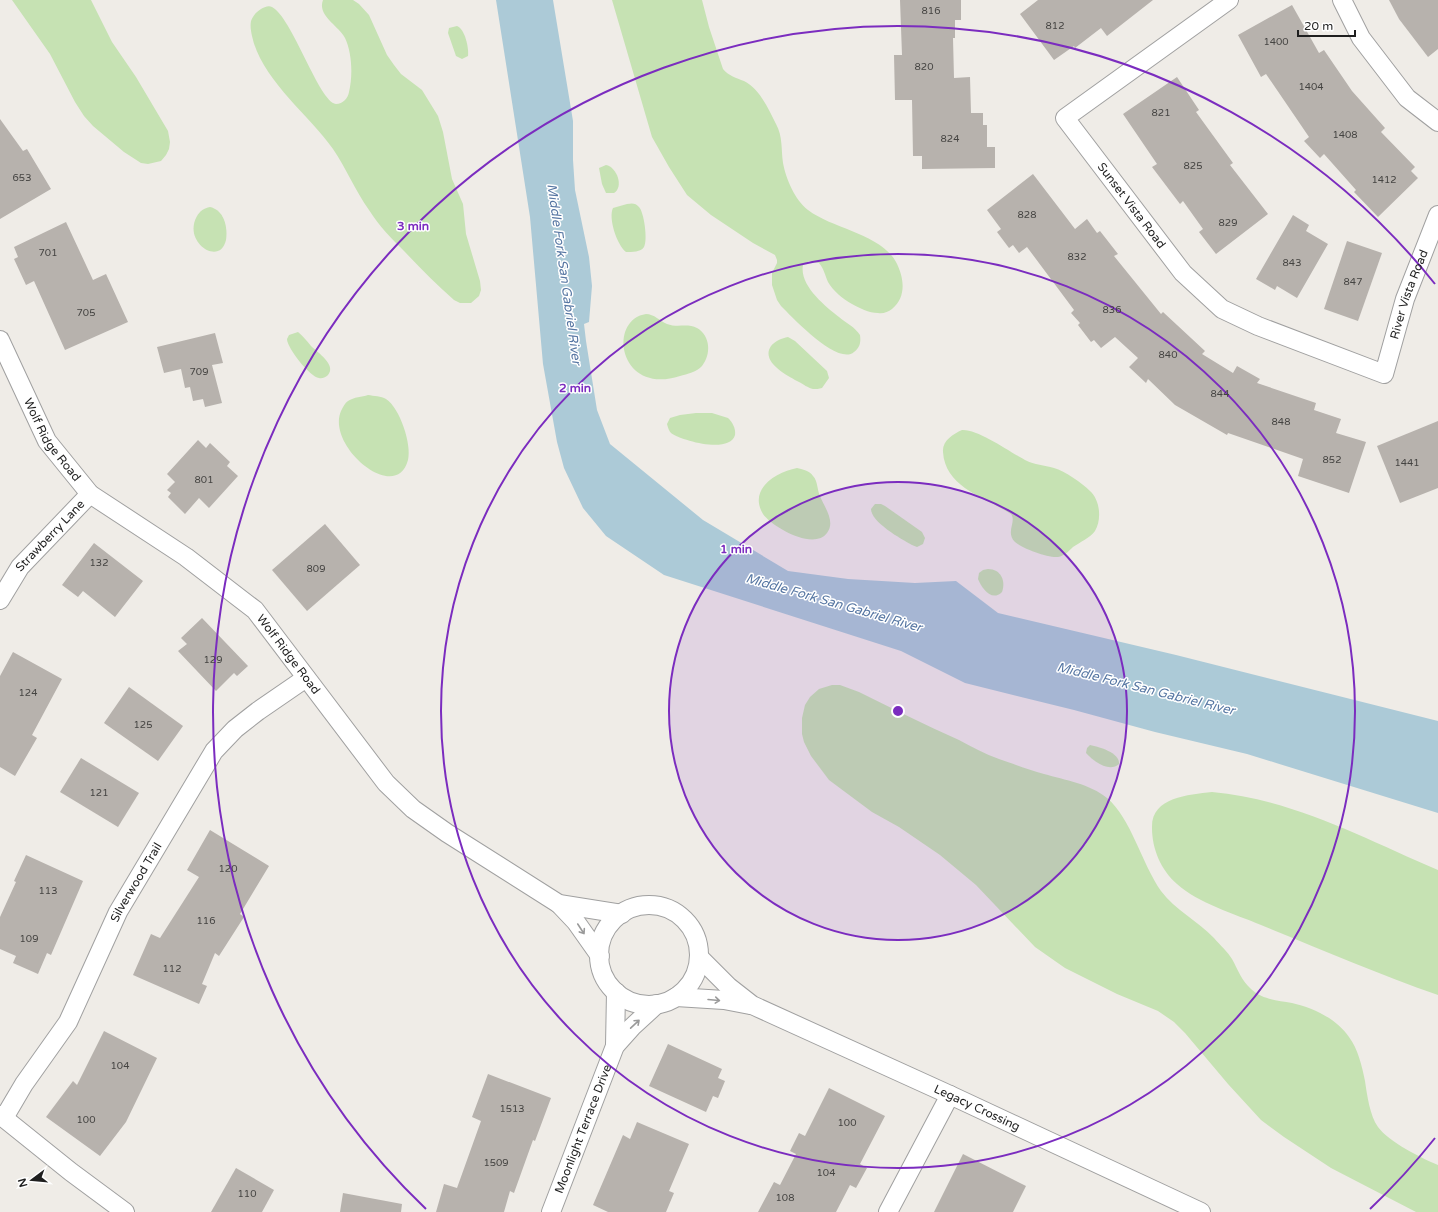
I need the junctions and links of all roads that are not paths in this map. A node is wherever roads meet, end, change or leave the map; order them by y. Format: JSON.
{"nodes":[{"id":1,"x":1229,"y":0,"type":"edge"},
{"id":2,"x":1342,"y":0,"type":"edge"},
{"id":3,"x":1438,"y":122,"type":"edge"},
{"id":4,"x":1438,"y":215,"type":"edge"},
{"id":5,"x":0,"y":340,"type":"edge"},
{"id":6,"x":1384,"y":374,"type":"joint"},
{"id":7,"x":90,"y":494,"type":"junction"},
{"id":8,"x":0,"y":600,"type":"edge"},
{"id":9,"x":306,"y":678,"type":"junction"},
{"id":10,"x":559,"y":904,"type":"junction"},
{"id":11,"x":622,"y":914,"type":"junction"},
{"id":12,"x":600,"y":956,"type":"junction"},
{"id":13,"x":699,"y":956,"type":"junction"},
{"id":14,"x":616,"y":992,"type":"junction"},
{"id":15,"x":676,"y":997,"type":"junction"},
{"id":16,"x":657,"y":1004,"type":"junction"},
{"id":17,"x":752,"y":1005,"type":"junction"},
{"id":18,"x":615,"y":1046,"type":"junction"},
{"id":19,"x":950,"y":1095,"type":"junction"},
{"id":20,"x":2,"y":1117,"type":"edge"},
{"id":21,"x":1191,"y":1210,"type":"edge"},
{"id":22,"x":126,"y":1212,"type":"edge"},
{"id":23,"x":551,"y":1212,"type":"edge"},
{"id":24,"x":888,"y":1212,"type":"edge"}],
"edges":[{"from":1,"to":6,"type":"street","name":"Sunset Vista Road"},
{"from":2,"to":3,"type":"street"},
{"from":4,"to":6,"type":"street","name":"River Vista Road"},
{"from":5,"to":7,"type":"street","name":"Wolf Ridge Road"},
{"from":7,"to":8,"type":"street","name":"Strawberry Lane"},
{"from":7,"to":9,"type":"street","name":"Wolf Ridge Road"},
{"from":9,"to":10,"type":"street","name":"Wolf Ridge Road"},
{"from":9,"to":20,"type":"street","name":"Silverwood Trail"},
{"from":10,"to":11,"type":"street","name":"Wolf Ridge Road"},
{"from":10,"to":12,"type":"street","one_way":true},
{"from":11,"to":12,"type":"street","name":"Legacy Crossing"},
{"from":11,"to":13,"type":"street","name":"Legacy Crossing"},
{"from":12,"to":14,"type":"street","name":"Legacy Crossing"},
{"from":13,"to":15,"type":"street","name":"Legacy Crossing"},
{"from":13,"to":17,"type":"street","name":"Legacy Crossing"},
{"from":14,"to":16,"type":"street","name":"Legacy Crossing"},
{"from":14,"to":18,"type":"street","name":"Moonlight Terrace Drive"},
{"from":15,"to":16,"type":"street","name":"Legacy Crossing"},
{"from":15,"to":17,"type":"street","name":"Legacy Crossing","one_way":true},
{"from":18,"to":16,"type":"street","name":"Moonlight Terrace Drive","one_way":true},
{"from":17,"to":19,"type":"street","name":"Legacy Crossing"},
{"from":18,"to":23,"type":"street","name":"Moonlight Terrace Drive"},
{"from":19,"to":21,"type":"street","name":"Legacy Crossing"},
{"from":19,"to":24,"type":"street"},
{"from":20,"to":22,"type":"street"}]}
